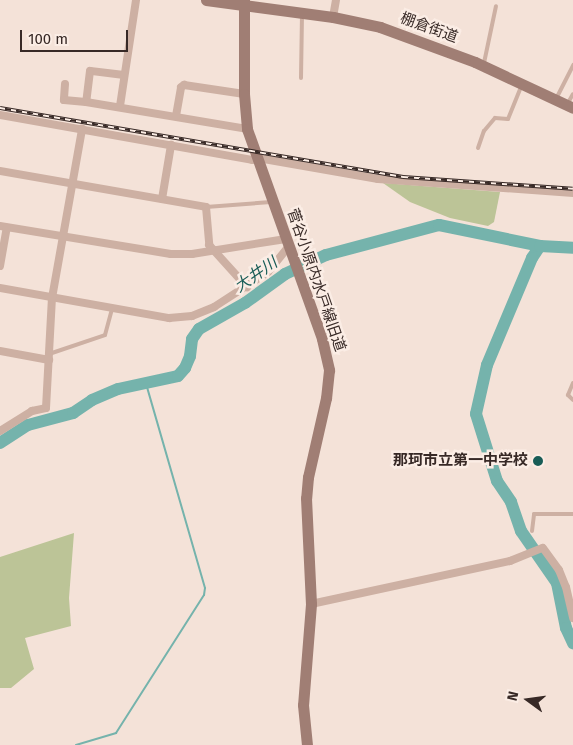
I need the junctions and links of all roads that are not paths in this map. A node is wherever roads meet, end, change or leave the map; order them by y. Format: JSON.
{"nodes":[{"id":1,"x":136,"y":0,"type":"edge"},
{"id":2,"x":206,"y":0,"type":"edge"},
{"id":3,"x":336,"y":0,"type":"edge"},
{"id":4,"x":244,"y":3,"type":"edge"},
{"id":5,"x":496,"y":6,"type":"dead end"},
{"id":6,"x":302,"y":12,"type":"junction"},
{"id":7,"x":333,"y":17,"type":"junction"},
{"id":8,"x":573,"y":65,"type":"edge"},
{"id":9,"x":484,"y":66,"type":"junction"},
{"id":10,"x":124,"y":75,"type":"junction"},
{"id":11,"x":301,"y":78,"type":"dead end"},
{"id":12,"x":523,"y":83,"type":"junction"},
{"id":13,"x":65,"y":84,"type":"dead end"},
{"id":14,"x":244,"y":94,"type":"junction"},
{"id":15,"x":556,"y":100,"type":"junction"},
{"id":16,"x":86,"y":102,"type":"junction"},
{"id":17,"x":571,"y":102,"type":"edge"},
{"id":18,"x":120,"y":106,"type":"junction"},
{"id":19,"x":0,"y":115,"type":"edge"},
{"id":20,"x":176,"y":116,"type":"junction"},
{"id":21,"x":82,"y":129,"type":"junction"},
{"id":22,"x":247,"y":129,"type":"junction"},
{"id":23,"x":171,"y":145,"type":"junction"},
{"id":24,"x":478,"y":148,"type":"dead end"},
{"id":25,"x":258,"y":158,"type":"junction"},
{"id":26,"x":0,"y":171,"type":"edge"},
{"id":27,"x":72,"y":184,"type":"junction"},
{"id":28,"x":573,"y":193,"type":"edge"},
{"id":29,"x":162,"y":199,"type":"junction"},
{"id":30,"x":273,"y":202,"type":"junction"},
{"id":31,"x":206,"y":207,"type":"junction"},
{"id":32,"x":4,"y":227,"type":"edge"},
{"id":33,"x":63,"y":238,"type":"junction"},
{"id":34,"x":289,"y":247,"type":"junction"},
{"id":35,"x":212,"y":251,"type":"junction"},
{"id":36,"x":0,"y":266,"type":"edge"},
{"id":37,"x":247,"y":287,"type":"junction"},
{"id":38,"x":0,"y":288,"type":"edge"},
{"id":39,"x":52,"y":298,"type":"junction"},
{"id":40,"x":112,"y":309,"type":"junction"},
{"id":41,"x":0,"y":351,"type":"edge"},
{"id":42,"x":49,"y":357,"type":"junction"},
{"id":43,"x":573,"y":383,"type":"edge"},
{"id":44,"x":573,"y":400,"type":"edge"},
{"id":45,"x":0,"y":431,"type":"edge"},
{"id":46,"x":573,"y":514,"type":"edge"},
{"id":47,"x":532,"y":531,"type":"dead end"},
{"id":48,"x":312,"y":604,"type":"junction"},
{"id":49,"x":573,"y":618,"type":"edge"},
{"id":50,"x":307,"y":745,"type":"edge"}],
"edges":[{"from":1,"to":10,"type":"street"},
{"from":2,"to":4,"type":"street","name":"棚倉街道"},
{"from":3,"to":7,"type":"street"},
{"from":4,"to":6,"type":"street","name":"棚倉街道"},
{"from":4,"to":14,"type":"street","name":"菅谷小原内水戸線旧道"},
{"from":5,"to":9,"type":"lane"},
{"from":6,"to":7,"type":"street","name":"棚倉街道"},
{"from":6,"to":11,"type":"lane"},
{"from":7,"to":9,"type":"street","name":"棚倉街道"},
{"from":8,"to":15,"type":"lane"},
{"from":9,"to":12,"type":"street","name":"棚倉街道"},
{"from":10,"to":16,"type":"street"},
{"from":10,"to":18,"type":"street"},
{"from":12,"to":15,"type":"street","name":"棚倉街道"},
{"from":12,"to":24,"type":"lane"},
{"from":13,"to":16,"type":"street"},
{"from":14,"to":20,"type":"street"},
{"from":14,"to":22,"type":"street","name":"菅谷小原内水戸線旧道"},
{"from":15,"to":17,"type":"street","name":"棚倉街道"},
{"from":16,"to":18,"type":"street"},
{"from":18,"to":20,"type":"street"},
{"from":19,"to":21,"type":"street"},
{"from":20,"to":22,"type":"street"},
{"from":21,"to":23,"type":"street"},
{"from":21,"to":27,"type":"street"},
{"from":22,"to":25,"type":"street","name":"菅谷小原内水戸線旧道"},
{"from":23,"to":25,"type":"street"},
{"from":23,"to":29,"type":"street"},
{"from":25,"to":28,"type":"street"},
{"from":25,"to":30,"type":"street","name":"菅谷小原内水戸線旧道"},
{"from":26,"to":27,"type":"street"},
{"from":27,"to":29,"type":"street"},
{"from":27,"to":33,"type":"street"},
{"from":29,"to":31,"type":"street"},
{"from":30,"to":31,"type":"lane"},
{"from":30,"to":34,"type":"street","name":"菅谷小原内水戸線旧道"},
{"from":31,"to":35,"type":"street"},
{"from":32,"to":33,"type":"street"},
{"from":32,"to":36,"type":"street"},
{"from":33,"to":35,"type":"street"},
{"from":33,"to":39,"type":"street"},
{"from":34,"to":35,"type":"street"},
{"from":34,"to":37,"type":"street"},
{"from":34,"to":48,"type":"street","name":"菅谷小原内水戸線旧道"},
{"from":35,"to":37,"type":"street"},
{"from":37,"to":40,"type":"street"},
{"from":38,"to":39,"type":"street"},
{"from":39,"to":40,"type":"street"},
{"from":39,"to":42,"type":"street"},
{"from":40,"to":42,"type":"lane"},
{"from":41,"to":42,"type":"street"},
{"from":42,"to":45,"type":"street"},
{"from":43,"to":44,"type":"lane"},
{"from":46,"to":47,"type":"lane"},
{"from":48,"to":49,"type":"street"},
{"from":48,"to":50,"type":"street","name":"菅谷小原内水戸線旧道"}]}
